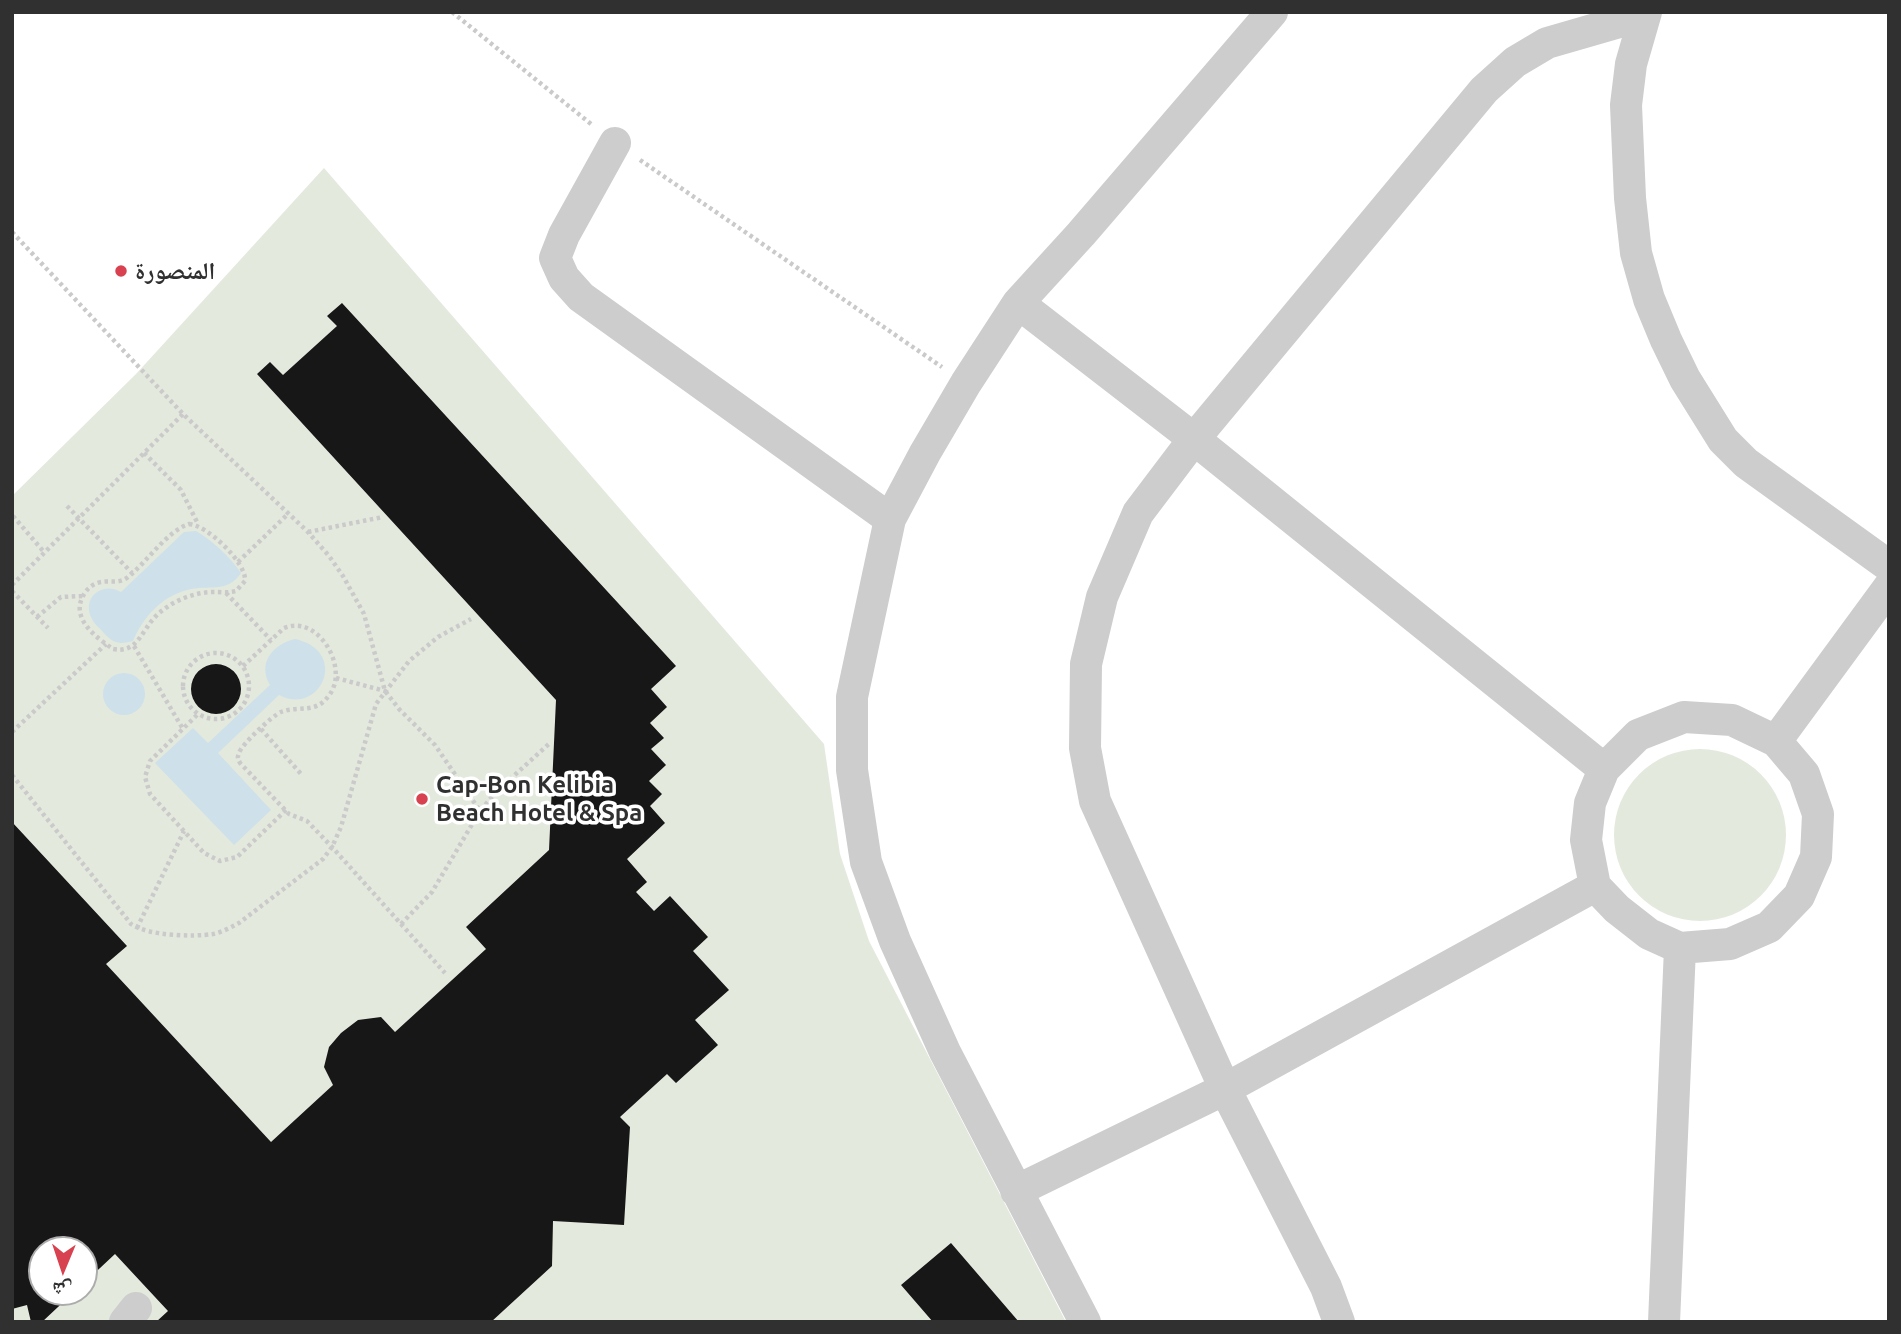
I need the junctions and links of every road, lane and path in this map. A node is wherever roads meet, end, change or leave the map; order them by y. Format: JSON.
{"nodes":[{"id":1,"x":452,"y":12,"type":"edge"},
{"id":2,"x":1272,"y":12,"type":"edge"},
{"id":3,"x":1645,"y":14,"type":"edge"},
{"id":4,"x":615,"y":143,"type":"junction"},
{"id":5,"x":12,"y":232,"type":"edge"},
{"id":6,"x":1018,"y":303,"type":"junction"},
{"id":7,"x":966,"y":383,"type":"junction"},
{"id":8,"x":183,"y":414,"type":"junction"},
{"id":9,"x":1194,"y":439,"type":"junction"},
{"id":10,"x":144,"y":453,"type":"junction"},
{"id":11,"x":67,"y":506,"type":"dead end"},
{"id":12,"x":288,"y":513,"type":"junction"},
{"id":13,"x":13,"y":516,"type":"edge"},
{"id":14,"x":383,"y":517,"type":"dead end"},
{"id":15,"x":79,"y":518,"type":"junction"},
{"id":16,"x":890,"y":519,"type":"junction"},
{"id":17,"x":198,"y":524,"type":"junction"},
{"id":18,"x":308,"y":532,"type":"junction"},
{"id":19,"x":44,"y":552,"type":"junction"},
{"id":20,"x":238,"y":562,"type":"junction"},
{"id":21,"x":1889,"y":566,"type":"edge"},
{"id":22,"x":132,"y":573,"type":"junction"},
{"id":23,"x":12,"y":585,"type":"edge"},
{"id":24,"x":1889,"y":587,"type":"edge"},
{"id":25,"x":12,"y":591,"type":"edge"},
{"id":26,"x":226,"y":593,"type":"junction"},
{"id":27,"x":83,"y":596,"type":"junction"},
{"id":28,"x":37,"y":617,"type":"junction"},
{"id":29,"x":471,"y":619,"type":"dead end"},
{"id":30,"x":48,"y":628,"type":"dead end"},
{"id":31,"x":271,"y":640,"type":"junction"},
{"id":32,"x":106,"y":645,"type":"junction"},
{"id":33,"x":134,"y":646,"type":"junction"},
{"id":34,"x":243,"y":666,"type":"junction"},
{"id":35,"x":335,"y":678,"type":"junction"},
{"id":36,"x":385,"y":691,"type":"junction"},
{"id":37,"x":197,"y":715,"type":"junction"},
{"id":38,"x":183,"y":729,"type":"junction"},
{"id":39,"x":261,"y":729,"type":"junction"},
{"id":40,"x":12,"y":732,"type":"edge"},
{"id":41,"x":1776,"y":741,"type":"junction"},
{"id":42,"x":551,"y":742,"type":"dead end"},
{"id":43,"x":1605,"y":769,"type":"junction"},
{"id":44,"x":12,"y":775,"type":"edge"},
{"id":45,"x":302,"y":775,"type":"dead end"},
{"id":46,"x":286,"y":810,"type":"junction"},
{"id":47,"x":480,"y":811,"type":"junction"},
{"id":48,"x":184,"y":831,"type":"junction"},
{"id":49,"x":332,"y":847,"type":"junction"},
{"id":50,"x":1595,"y":886,"type":"junction"},
{"id":51,"x":401,"y":924,"type":"junction"},
{"id":52,"x":137,"y":928,"type":"junction"},
{"id":53,"x":1680,"y":948,"type":"junction"},
{"id":54,"x":445,"y":973,"type":"dead end"},
{"id":55,"x":1224,"y":1089,"type":"junction"},
{"id":56,"x":1016,"y":1191,"type":"junction"},
{"id":57,"x":1085,"y":1322,"type":"edge"},
{"id":58,"x":1339,"y":1322,"type":"edge"},
{"id":59,"x":1664,"y":1322,"type":"edge"}],
"edges":[{"from":1,"to":4,"type":"path"},
{"from":2,"to":6,"type":"street"},
{"from":3,"to":9,"type":"street"},
{"from":3,"to":21,"type":"street"},
{"from":4,"to":7,"type":"path"},
{"from":4,"to":16,"type":"street"},
{"from":5,"to":8,"type":"path"},
{"from":6,"to":7,"type":"street"},
{"from":6,"to":9,"type":"street"},
{"from":7,"to":16,"type":"street"},
{"from":8,"to":10,"type":"path"},
{"from":8,"to":12,"type":"path"},
{"from":9,"to":43,"type":"street"},
{"from":9,"to":55,"type":"street"},
{"from":10,"to":15,"type":"path"},
{"from":10,"to":17,"type":"path"},
{"from":11,"to":15,"type":"path"},
{"from":12,"to":18,"type":"path"},
{"from":12,"to":20,"type":"path"},
{"from":13,"to":19,"type":"path"},
{"from":14,"to":18,"type":"path"},
{"from":15,"to":19,"type":"path"},
{"from":15,"to":22,"type":"path"},
{"from":16,"to":56,"type":"street"},
{"from":17,"to":20,"type":"path"},
{"from":17,"to":22,"type":"path"},
{"from":18,"to":36,"type":"path"},
{"from":19,"to":23,"type":"path"},
{"from":20,"to":26,"type":"path"},
{"from":22,"to":27,"type":"path"},
{"from":24,"to":41,"type":"street"},
{"from":25,"to":28,"type":"path"},
{"from":26,"to":31,"type":"path"},
{"from":26,"to":33,"type":"path"},
{"from":27,"to":28,"type":"path"},
{"from":27,"to":32,"type":"path"},
{"from":28,"to":30,"type":"path"},
{"from":29,"to":36,"type":"path"},
{"from":31,"to":34,"type":"path"},
{"from":31,"to":35,"type":"path"},
{"from":32,"to":33,"type":"path"},
{"from":32,"to":40,"type":"path"},
{"from":33,"to":38,"type":"path"},
{"from":34,"to":37,"type":"path"},
{"from":34,"to":37,"type":"path"},
{"from":35,"to":36,"type":"path"},
{"from":35,"to":39,"type":"path"},
{"from":36,"to":47,"type":"path"},
{"from":36,"to":49,"type":"path"},
{"from":37,"to":38,"type":"path"},
{"from":38,"to":48,"type":"path"},
{"from":39,"to":45,"type":"path"},
{"from":39,"to":46,"type":"path"},
{"from":41,"to":43,"type":"street"},
{"from":41,"to":53,"type":"street"},
{"from":42,"to":47,"type":"path"},
{"from":43,"to":50,"type":"street"},
{"from":44,"to":52,"type":"path"},
{"from":46,"to":48,"type":"path"},
{"from":46,"to":49,"type":"path"},
{"from":47,"to":51,"type":"path"},
{"from":48,"to":52,"type":"path"},
{"from":49,"to":51,"type":"path"},
{"from":49,"to":52,"type":"path"},
{"from":50,"to":53,"type":"street"},
{"from":50,"to":55,"type":"street"},
{"from":51,"to":54,"type":"path"},
{"from":53,"to":59,"type":"street"},
{"from":55,"to":56,"type":"street"},
{"from":55,"to":58,"type":"street"},
{"from":56,"to":57,"type":"street"}]}
